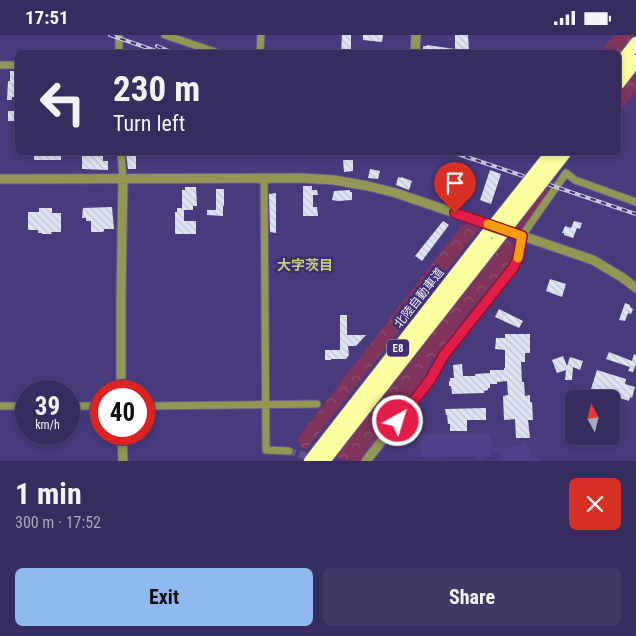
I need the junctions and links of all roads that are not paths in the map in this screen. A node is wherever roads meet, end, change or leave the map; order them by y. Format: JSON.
{"nodes":[{"id":1,"x":119,"y":35,"type":"edge"},
{"id":2,"x":165,"y":35,"type":"edge"},
{"id":3,"x":261,"y":35,"type":"edge"},
{"id":4,"x":416,"y":35,"type":"edge"},
{"id":5,"x":636,"y":43,"type":"edge"},
{"id":6,"x":119,"y":50,"type":"edge"},
{"id":7,"x":209,"y":50,"type":"edge"},
{"id":8,"x":260,"y":50,"type":"edge"},
{"id":9,"x":415,"y":50,"type":"edge"},
{"id":10,"x":636,"y":61,"type":"edge"},
{"id":11,"x":621,"y":62,"type":"edge"},
{"id":12,"x":0,"y":65,"type":"edge"},
{"id":13,"x":15,"y":65,"type":"edge"},
{"id":14,"x":621,"y":80,"type":"edge"},
{"id":15,"x":122,"y":155,"type":"edge"},
{"id":16,"x":550,"y":155,"type":"edge"},
{"id":17,"x":563,"y":155,"type":"edge"},
{"id":18,"x":264,"y":178,"type":"junction"},
{"id":19,"x":0,"y":179,"type":"edge"},
{"id":20,"x":123,"y":179,"type":"junction"},
{"id":21,"x":636,"y":202,"type":"edge"},
{"id":22,"x":522,"y":236,"type":"junction"},
{"id":23,"x":492,"y":237,"type":"junction"},
{"id":24,"x":636,"y":287,"type":"edge"},
{"id":25,"x":121,"y":380,"type":"edge"},
{"id":26,"x":317,"y":404,"type":"dead end"},
{"id":27,"x":265,"y":405,"type":"junction"},
{"id":28,"x":0,"y":406,"type":"edge"},
{"id":29,"x":15,"y":406,"type":"edge"},
{"id":30,"x":155,"y":406,"type":"edge"},
{"id":31,"x":122,"y":445,"type":"edge"},
{"id":32,"x":289,"y":451,"type":"tunnel mouth"},
{"id":33,"x":123,"y":461,"type":"edge"},
{"id":34,"x":310,"y":461,"type":"edge"},
{"id":35,"x":324,"y":461,"type":"edge"},
{"id":36,"x":366,"y":461,"type":"edge"}],
"edges":[{"from":1,"to":6,"type":"street"},
{"from":2,"to":7,"type":"street"},
{"from":3,"to":8,"type":"street"},
{"from":4,"to":9,"type":"street"},
{"from":5,"to":11,"type":"highway"},
{"from":10,"to":14,"type":"highway"},
{"from":12,"to":13,"type":"street"},
{"from":15,"to":20,"type":"street"},
{"from":16,"to":23,"type":"highway","name":"北陸自動車道","number":"E8","bridge":true},
{"from":17,"to":23,"type":"highway","name":"北陸自動車道","number":"E8","bridge":true},
{"from":18,"to":20,"type":"street"},
{"from":18,"to":22,"type":"street"},
{"from":18,"to":27,"type":"street"},
{"from":19,"to":20,"type":"street"},
{"from":20,"to":25,"type":"street"},
{"from":21,"to":22,"type":"street"},
{"from":22,"to":24,"type":"street"},
{"from":22,"to":36,"type":"street"},
{"from":23,"to":34,"type":"highway","name":"北陸自動車道","number":"E8"},
{"from":23,"to":35,"type":"highway","name":"北陸自動車道","number":"E8"},
{"from":26,"to":27,"type":"street"},
{"from":27,"to":30,"type":"street"},
{"from":27,"to":32,"type":"street"},
{"from":28,"to":29,"type":"street"},
{"from":31,"to":33,"type":"street"}]}
